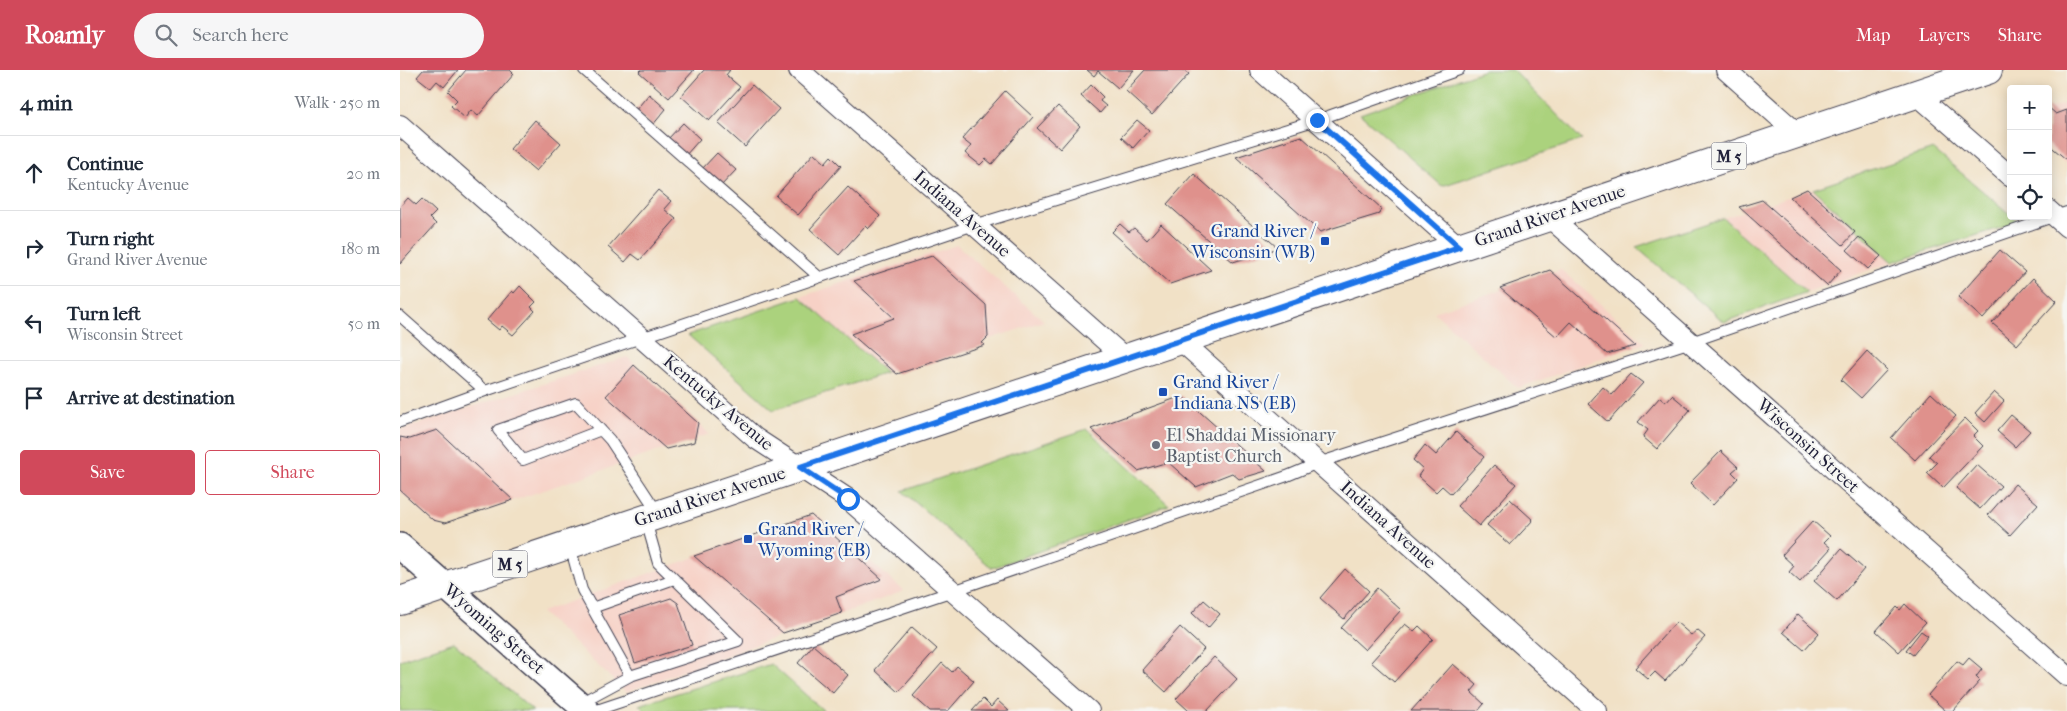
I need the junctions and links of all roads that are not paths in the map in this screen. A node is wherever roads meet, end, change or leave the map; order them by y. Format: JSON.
{"nodes":[{"id":1,"x":584,"y":70,"type":"edge"},
{"id":2,"x":799,"y":70,"type":"edge"},
{"id":3,"x":1260,"y":70,"type":"edge"},
{"id":4,"x":1459,"y":70,"type":"edge"},
{"id":5,"x":1726,"y":70,"type":"edge"},
{"id":6,"x":1988,"y":70,"type":"edge"},
{"id":7,"x":1916,"y":94,"type":"junction"},
{"id":8,"x":1317,"y":120,"type":"junction"},
{"id":9,"x":400,"y":125,"type":"edge"},
{"id":10,"x":1798,"y":134,"type":"junction"},
{"id":11,"x":2009,"y":175,"type":"edge"},
{"id":12,"x":2059,"y":216,"type":"edge"},
{"id":13,"x":1549,"y":217,"type":"junction"},
{"id":14,"x":974,"y":225,"type":"junction"},
{"id":15,"x":1459,"y":247,"type":"junction"},
{"id":16,"x":819,"y":277,"type":"junction"},
{"id":17,"x":400,"y":316,"type":"edge"},
{"id":18,"x":641,"y":338,"type":"junction"},
{"id":19,"x":1178,"y":339,"type":"junction"},
{"id":20,"x":1691,"y":342,"type":"junction"},
{"id":21,"x":1125,"y":358,"type":"junction"},
{"id":22,"x":485,"y":391,"type":"junction"},
{"id":23,"x":400,"y":422,"type":"edge"},
{"id":24,"x":601,"y":430,"type":"junction"},
{"id":25,"x":1318,"y":463,"type":"junction"},
{"id":26,"x":800,"y":467,"type":"junction"},
{"id":27,"x":652,"y":516,"type":"junction"},
{"id":28,"x":569,"y":544,"type":"junction"},
{"id":29,"x":400,"y":546,"type":"edge"},
{"id":30,"x":674,"y":579,"type":"junction"},
{"id":31,"x":445,"y":586,"type":"junction"},
{"id":32,"x":953,"y":592,"type":"junction"},
{"id":33,"x":400,"y":601,"type":"edge"},
{"id":34,"x":592,"y":608,"type":"junction"},
{"id":35,"x":630,"y":676,"type":"junction"},
{"id":36,"x":2067,"y":676,"type":"edge"},
{"id":37,"x":587,"y":709,"type":"edge"},
{"id":38,"x":1089,"y":711,"type":"edge"},
{"id":39,"x":1597,"y":711,"type":"edge"}],
"edges":[{"from":1,"to":16,"type":"lane"},
{"from":2,"to":14,"type":"street","name":"Indiana Avenue"},
{"from":3,"to":8,"type":"street"},
{"from":4,"to":8,"type":"lane"},
{"from":5,"to":10,"type":"street"},
{"from":6,"to":7,"type":"main road","name":"Grand River Avenue","number":"M 5"},
{"from":7,"to":10,"type":"main road","name":"Grand River Avenue","number":"M 5"},
{"from":7,"to":11,"type":"street"},
{"from":8,"to":14,"type":"lane"},
{"from":8,"to":15,"type":"street"},
{"from":9,"to":18,"type":"street","name":"Kentucky Avenue"},
{"from":10,"to":13,"type":"main road","name":"Grand River Avenue","number":"M 5"},
{"from":12,"to":20,"type":"lane"},
{"from":13,"to":15,"type":"main road","name":"Grand River Avenue","number":"M 5"},
{"from":13,"to":20,"type":"street","name":"Wisconsin Street"},
{"from":14,"to":16,"type":"lane"},
{"from":14,"to":21,"type":"street","name":"Indiana Avenue"},
{"from":15,"to":19,"type":"main road","name":"Grand River Avenue","number":"M 5"},
{"from":16,"to":18,"type":"lane"},
{"from":17,"to":22,"type":"lane"},
{"from":18,"to":22,"type":"lane"},
{"from":18,"to":26,"type":"street","name":"Kentucky Avenue"},
{"from":19,"to":21,"type":"main road","name":"Grand River Avenue","number":"M 5"},
{"from":19,"to":25,"type":"street","name":"Indiana Avenue"},
{"from":20,"to":25,"type":"lane"},
{"from":20,"to":36,"type":"street","name":"Wisconsin Street"},
{"from":21,"to":26,"type":"main road","name":"Grand River Avenue","number":"M 5"},
{"from":22,"to":23,"type":"lane"},
{"from":24,"to":24,"type":"lane"},
{"from":24,"to":27,"type":"lane"},
{"from":25,"to":32,"type":"lane"},
{"from":25,"to":39,"type":"street","name":"Indiana Avenue"},
{"from":26,"to":27,"type":"main road","name":"Grand River Avenue","number":"M 5"},
{"from":26,"to":32,"type":"street","name":"Kentucky Avenue"},
{"from":27,"to":28,"type":"main road","name":"Grand River Avenue","number":"M 5"},
{"from":27,"to":30,"type":"lane"},
{"from":28,"to":31,"type":"main road","name":"Grand River Avenue","number":"M 5"},
{"from":28,"to":34,"type":"lane"},
{"from":29,"to":31,"type":"street","name":"Wyoming Street"},
{"from":30,"to":34,"type":"lane"},
{"from":30,"to":35,"type":"lane"},
{"from":31,"to":33,"type":"main road","name":"Grand River Avenue","number":"M 5"},
{"from":31,"to":37,"type":"street","name":"Wyoming Street"},
{"from":32,"to":37,"type":"lane"},
{"from":32,"to":38,"type":"street","name":"Kentucky Avenue"},
{"from":34,"to":35,"type":"lane"},
{"from":35,"to":37,"type":"lane"}]}
